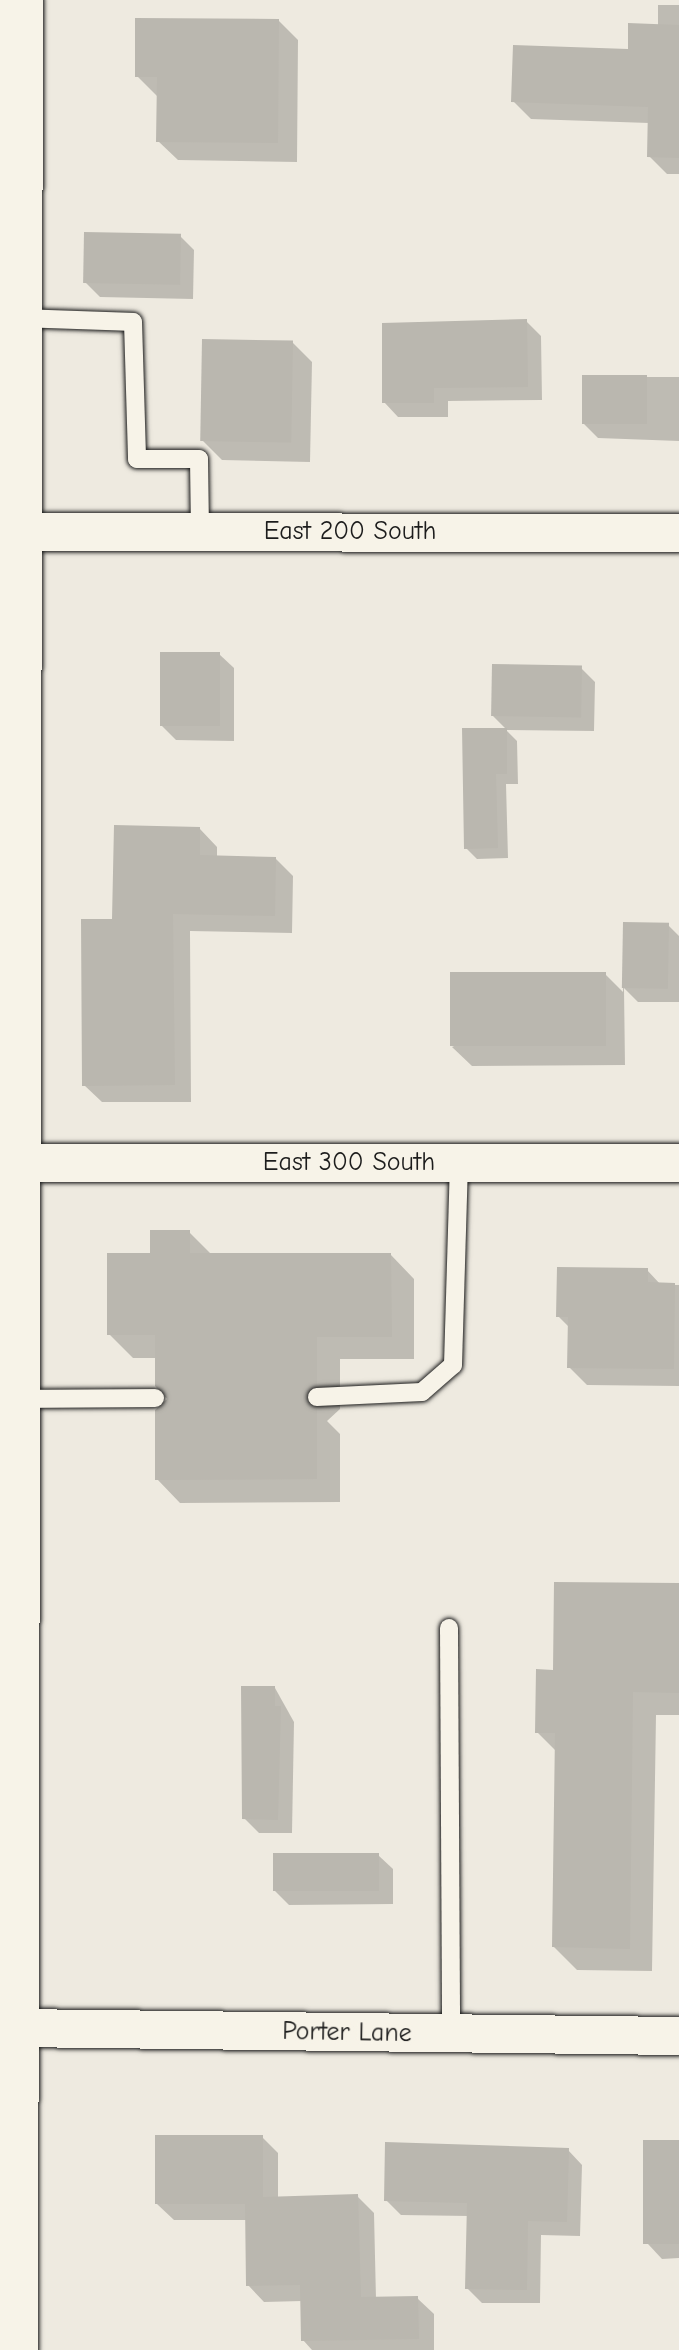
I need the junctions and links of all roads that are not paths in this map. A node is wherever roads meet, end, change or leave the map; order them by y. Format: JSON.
{"nodes":[{"id":1,"x":21,"y":0,"type":"edge"},
{"id":2,"x":14,"y":296,"type":"edge"},
{"id":3,"x":20,"y":532,"type":"junction"},
{"id":4,"x":200,"y":532,"type":"junction"},
{"id":5,"x":679,"y":533,"type":"edge"},
{"id":6,"x":9,"y":1014,"type":"edge"},
{"id":7,"x":19,"y":1163,"type":"junction"},
{"id":8,"x":459,"y":1163,"type":"junction"},
{"id":9,"x":679,"y":1163,"type":"edge"},
{"id":10,"x":317,"y":1397,"type":"dead end"},
{"id":11,"x":155,"y":1398,"type":"dead end"},
{"id":12,"x":18,"y":1399,"type":"junction"},
{"id":13,"x":449,"y":1628,"type":"dead end"},
{"id":14,"x":15,"y":2028,"type":"junction"},
{"id":15,"x":451,"y":2034,"type":"junction"},
{"id":16,"x":679,"y":2036,"type":"edge"},
{"id":17,"x":16,"y":2350,"type":"edge"}],
"edges":[{"from":1,"to":2,"type":"main road"},
{"from":2,"to":3,"type":"main road"},
{"from":2,"to":4,"type":"lane"},
{"from":3,"to":4,"type":"street","name":"East 200 South"},
{"from":3,"to":6,"type":"main road"},
{"from":4,"to":5,"type":"street","name":"East 200 South"},
{"from":6,"to":7,"type":"main road"},
{"from":7,"to":8,"type":"street","name":"East 300 South"},
{"from":7,"to":12,"type":"main road"},
{"from":8,"to":9,"type":"street","name":"East 300 South"},
{"from":8,"to":10,"type":"lane"},
{"from":11,"to":12,"type":"lane"},
{"from":12,"to":14,"type":"main road"},
{"from":13,"to":15,"type":"lane"},
{"from":14,"to":15,"type":"street","name":"Porter Lane"},
{"from":14,"to":17,"type":"main road"},
{"from":15,"to":16,"type":"street","name":"Porter Lane"}]}
